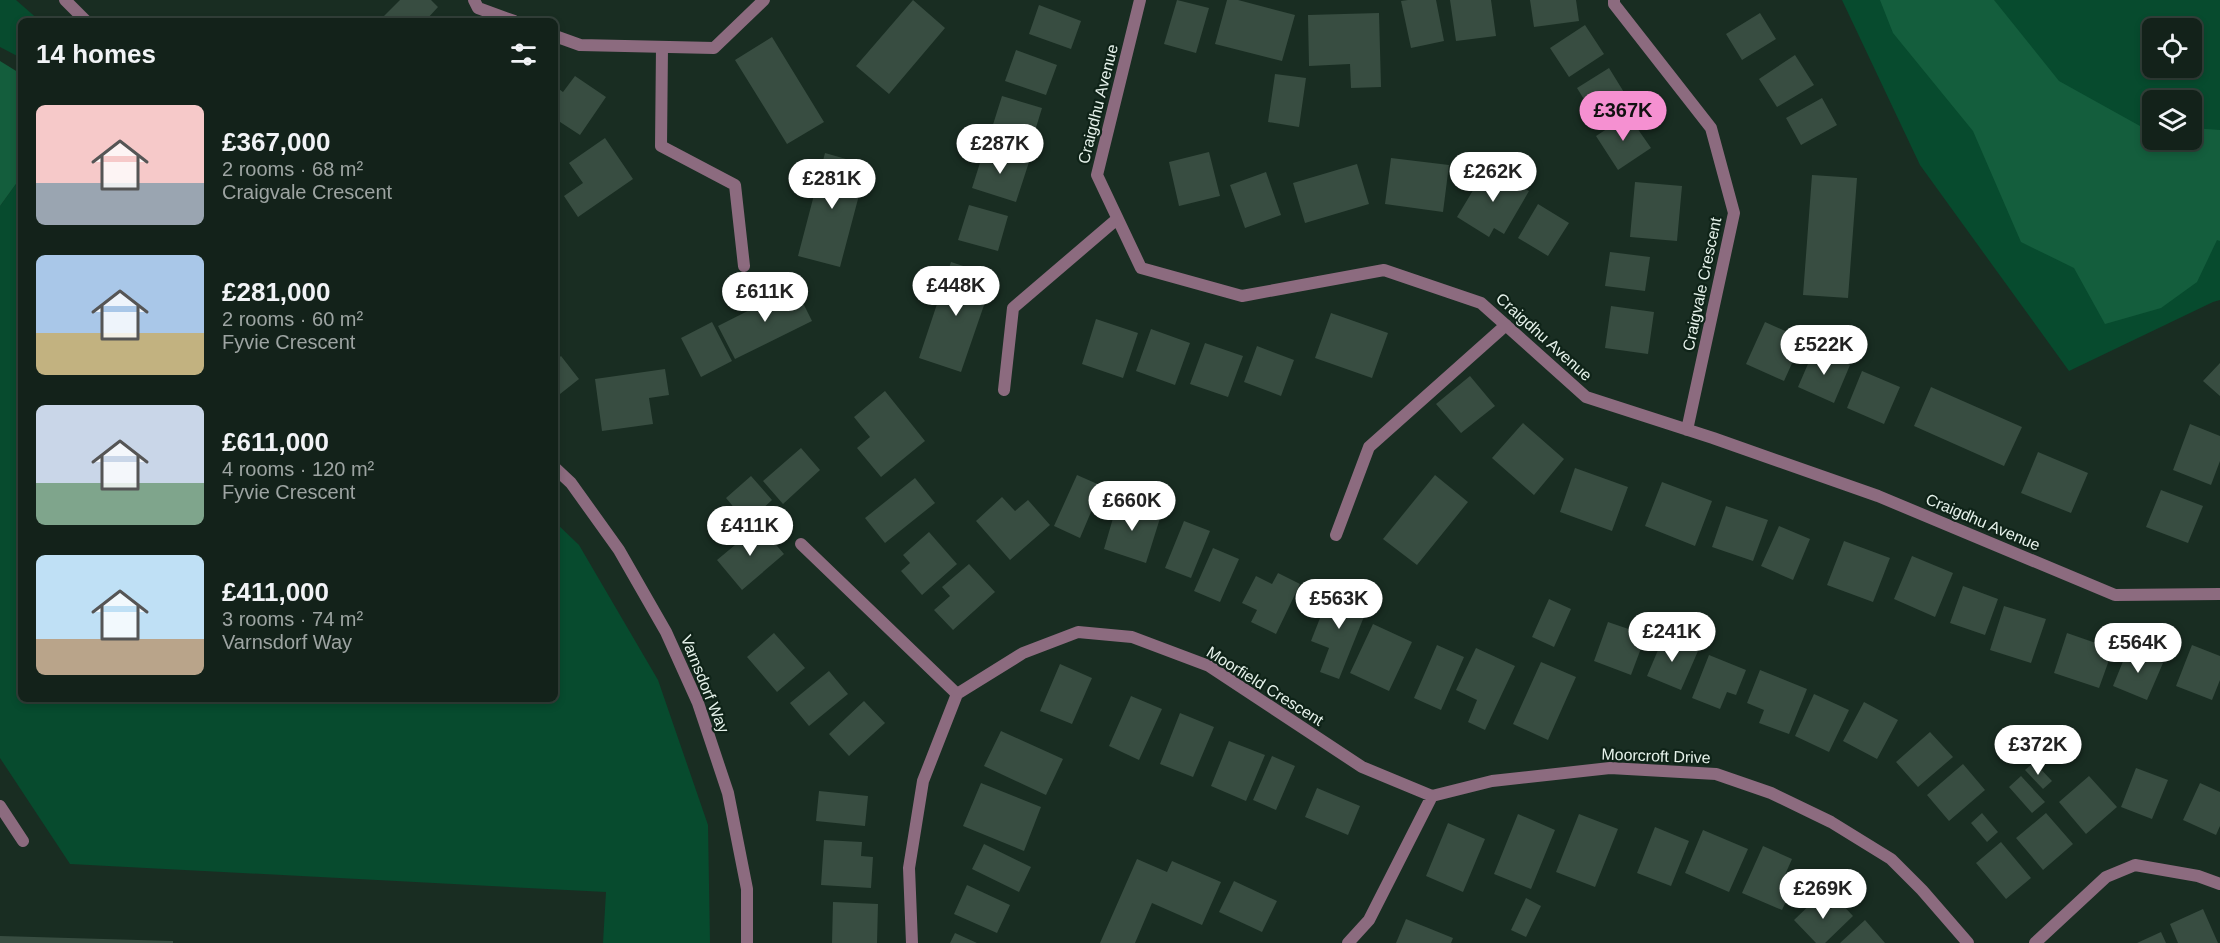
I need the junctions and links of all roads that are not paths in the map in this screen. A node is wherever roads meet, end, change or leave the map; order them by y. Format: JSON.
{"nodes":[{"id":1,"x":64,"y":0,"type":"edge"},
{"id":2,"x":474,"y":0,"type":"edge"},
{"id":3,"x":764,"y":0,"type":"edge"},
{"id":4,"x":1140,"y":0,"type":"edge"},
{"id":5,"x":1614,"y":0,"type":"edge"},
{"id":6,"x":83,"y":18,"type":"edge"},
{"id":7,"x":506,"y":18,"type":"edge"},
{"id":8,"x":558,"y":37,"type":"edge"},
{"id":9,"x":662,"y":47,"type":"junction"},
{"id":10,"x":1118,"y":219,"type":"junction"},
{"id":11,"x":744,"y":266,"type":"dead end"},
{"id":12,"x":1506,"y":325,"type":"junction"},
{"id":13,"x":1004,"y":390,"type":"dead end"},
{"id":14,"x":1687,"y":430,"type":"junction"},
{"id":15,"x":558,"y":471,"type":"edge"},
{"id":16,"x":1336,"y":535,"type":"dead end"},
{"id":17,"x":801,"y":544,"type":"dead end"},
{"id":18,"x":2220,"y":594,"type":"edge"},
{"id":19,"x":957,"y":694,"type":"junction"},
{"id":20,"x":1432,"y":796,"type":"junction"},
{"id":21,"x":0,"y":806,"type":"edge"},
{"id":22,"x":23,"y":841,"type":"dead end"},
{"id":23,"x":2220,"y":884,"type":"edge"},
{"id":24,"x":747,"y":943,"type":"edge"},
{"id":25,"x":912,"y":943,"type":"edge"},
{"id":26,"x":1348,"y":943,"type":"edge"},
{"id":27,"x":1968,"y":943,"type":"edge"},
{"id":28,"x":2035,"y":943,"type":"edge"}],
"edges":[{"from":1,"to":6,"type":"street"},
{"from":2,"to":7,"type":"street"},
{"from":3,"to":9,"type":"street"},
{"from":4,"to":10,"type":"street","name":"Craigdhu Avenue"},
{"from":5,"to":14,"type":"street","name":"Craigvale Crescent"},
{"from":8,"to":9,"type":"street"},
{"from":9,"to":11,"type":"street"},
{"from":10,"to":12,"type":"street","name":"Craigdhu Avenue"},
{"from":10,"to":13,"type":"street"},
{"from":12,"to":14,"type":"street","name":"Craigdhu Avenue"},
{"from":12,"to":16,"type":"street"},
{"from":14,"to":18,"type":"street","name":"Craigdhu Avenue"},
{"from":15,"to":24,"type":"street","name":"Varnsdorf Way"},
{"from":17,"to":19,"type":"street"},
{"from":19,"to":20,"type":"street","name":"Moorfield Crescent"},
{"from":19,"to":25,"type":"street"},
{"from":20,"to":26,"type":"street"},
{"from":20,"to":27,"type":"street","name":"Moorcroft Drive"},
{"from":21,"to":22,"type":"street"},
{"from":23,"to":28,"type":"street"}]}
